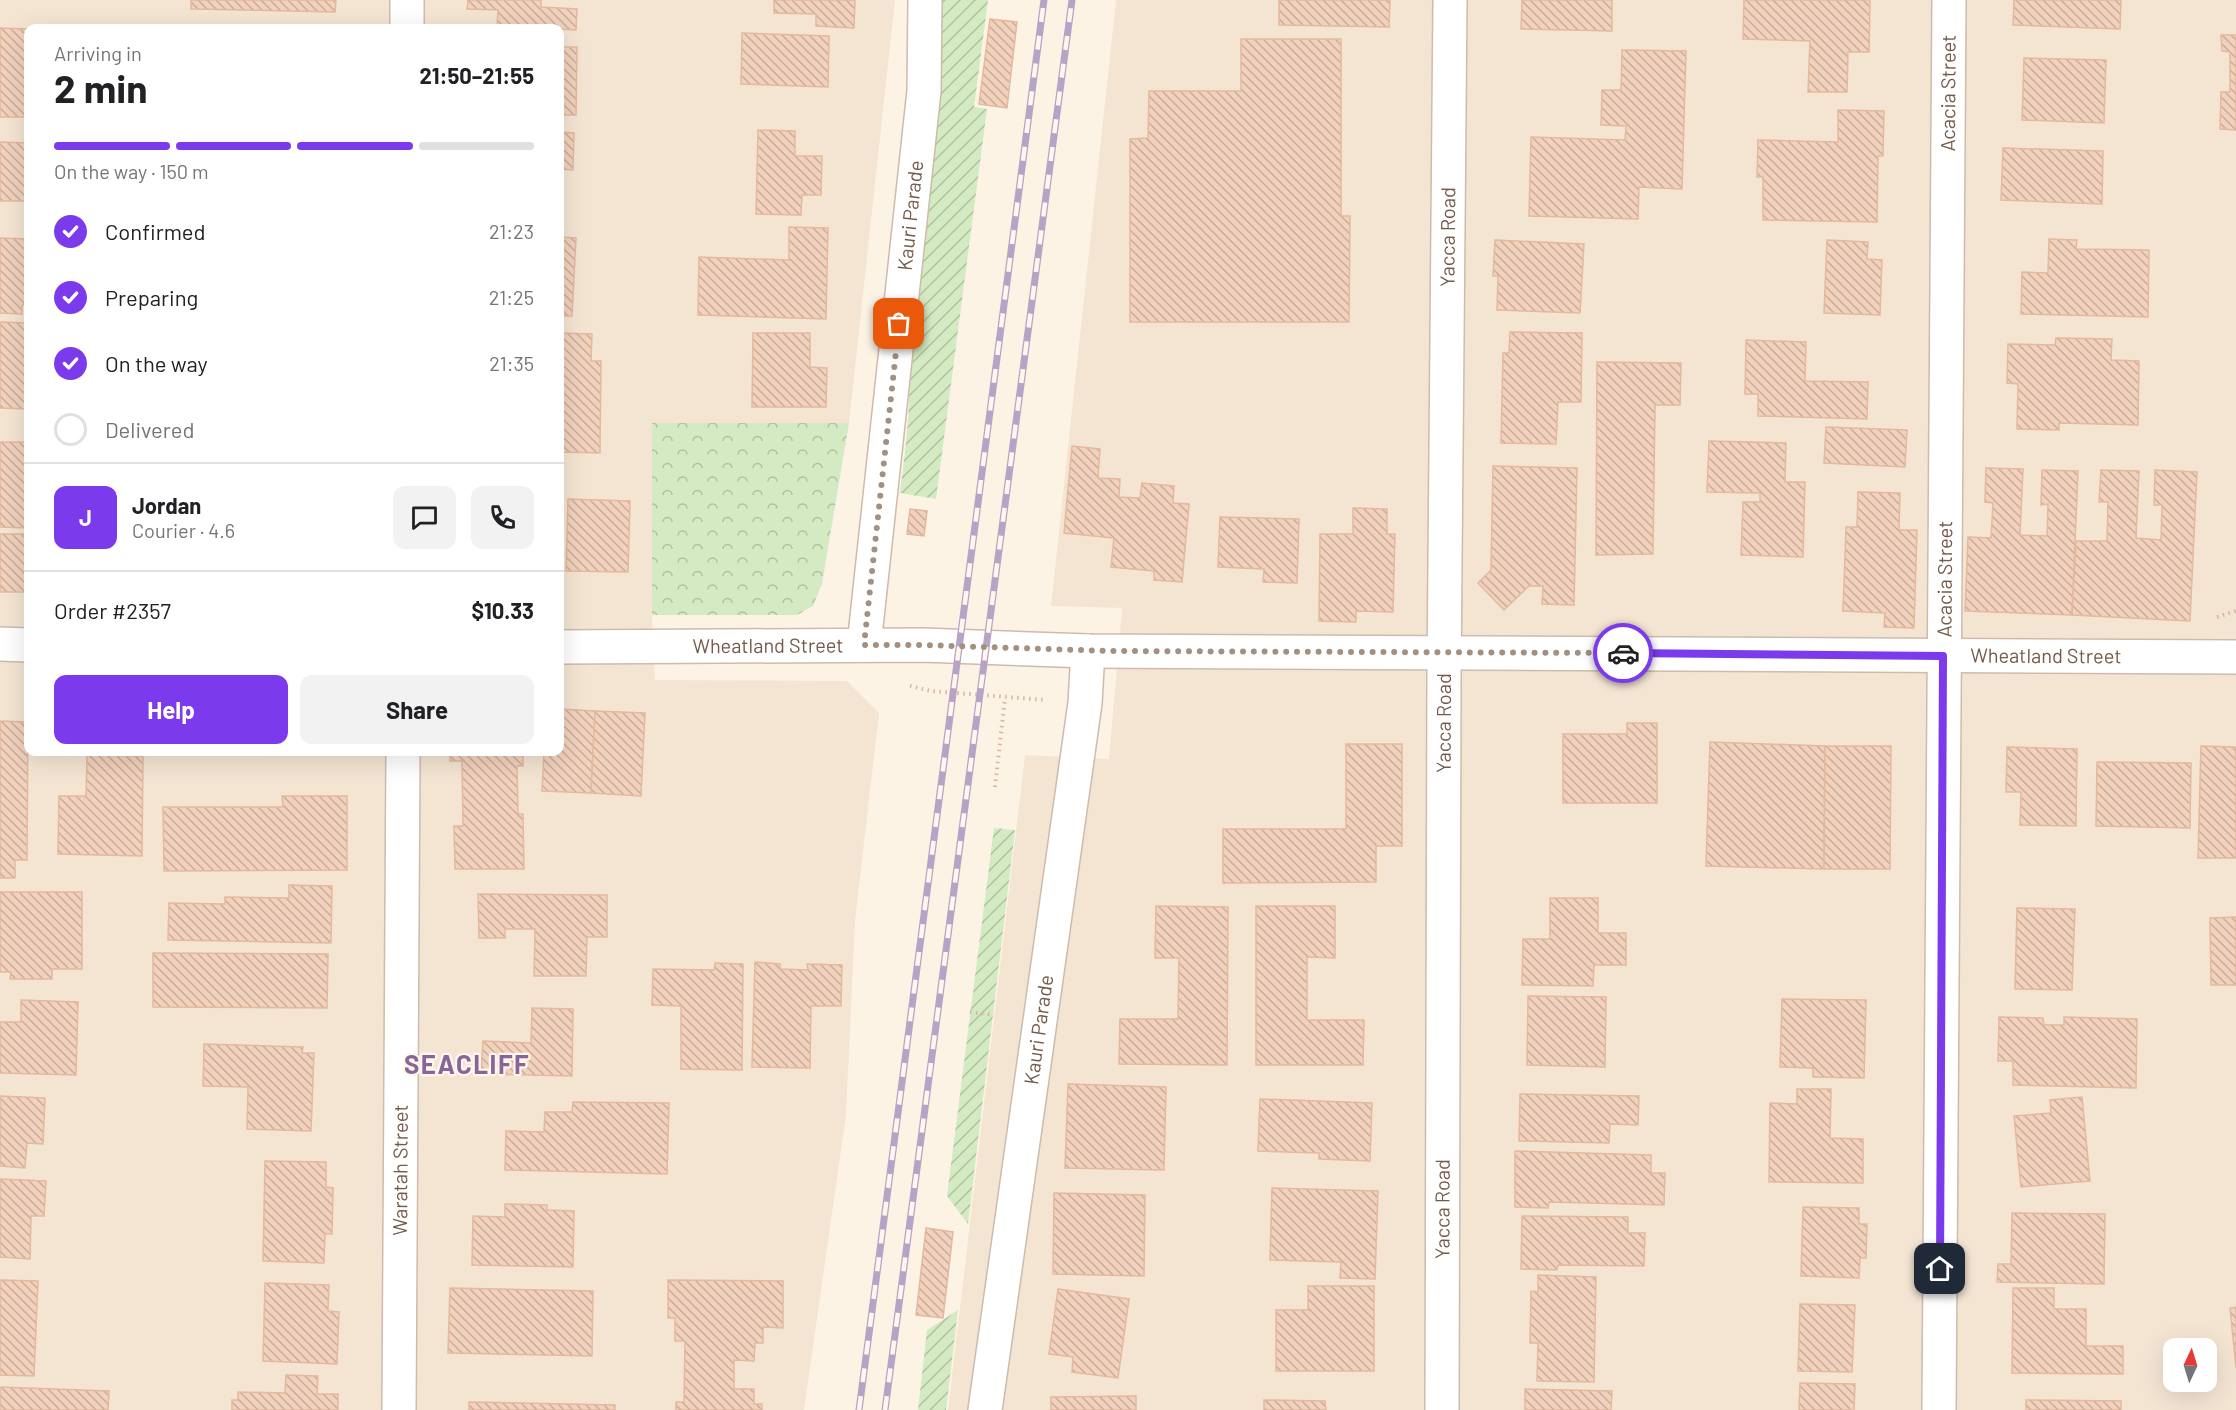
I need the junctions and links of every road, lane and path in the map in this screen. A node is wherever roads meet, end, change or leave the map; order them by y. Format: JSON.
{"nodes":[{"id":1,"x":407,"y":0,"type":"edge"},
{"id":2,"x":925,"y":0,"type":"edge"},
{"id":3,"x":1450,"y":0,"type":"edge"},
{"id":4,"x":1948,"y":0,"type":"edge"},
{"id":5,"x":407,"y":24,"type":"edge"},
{"id":6,"x":0,"y":644,"type":"edge"},
{"id":7,"x":24,"y":645,"type":"edge"},
{"id":8,"x":864,"y":645,"type":"junction"},
{"id":9,"x":564,"y":647,"type":"edge"},
{"id":10,"x":1088,"y":651,"type":"junction"},
{"id":11,"x":1444,"y":652,"type":"junction"},
{"id":12,"x":1943,"y":656,"type":"junction"},
{"id":13,"x":2236,"y":657,"type":"edge"},
{"id":14,"x":1005,"y":698,"type":"dead end"},
{"id":15,"x":403,"y":756,"type":"edge"},
{"id":16,"x":995,"y":787,"type":"dead end"},
{"id":17,"x":970,"y":1012,"type":"dead end"},
{"id":18,"x":994,"y":1015,"type":"dead end"},
{"id":19,"x":399,"y":1410,"type":"edge"},
{"id":20,"x":985,"y":1410,"type":"edge"},
{"id":21,"x":1442,"y":1410,"type":"edge"},
{"id":22,"x":1939,"y":1410,"type":"edge"}],
"edges":[{"from":1,"to":5,"type":"street"},
{"from":2,"to":8,"type":"street","name":"Kauri Parade"},
{"from":3,"to":11,"type":"street","name":"Yacca Road"},
{"from":4,"to":12,"type":"street","name":"Acacia Street"},
{"from":6,"to":7,"type":"street"},
{"from":8,"to":9,"type":"street","name":"Wheatland Street"},
{"from":8,"to":10,"type":"street","name":"Wheatland Street"},
{"from":10,"to":11,"type":"street","name":"Wheatland Street"},
{"from":10,"to":20,"type":"street","name":"Kauri Parade"},
{"from":11,"to":12,"type":"street","name":"Wheatland Street"},
{"from":11,"to":21,"type":"street","name":"Yacca Road"},
{"from":12,"to":13,"type":"street","name":"Wheatland Street"},
{"from":12,"to":22,"type":"street","name":"Acacia Street"},
{"from":14,"to":16,"type":"path"},
{"from":15,"to":19,"type":"street","name":"Waratah Street"},
{"from":17,"to":18,"type":"path"}]}
